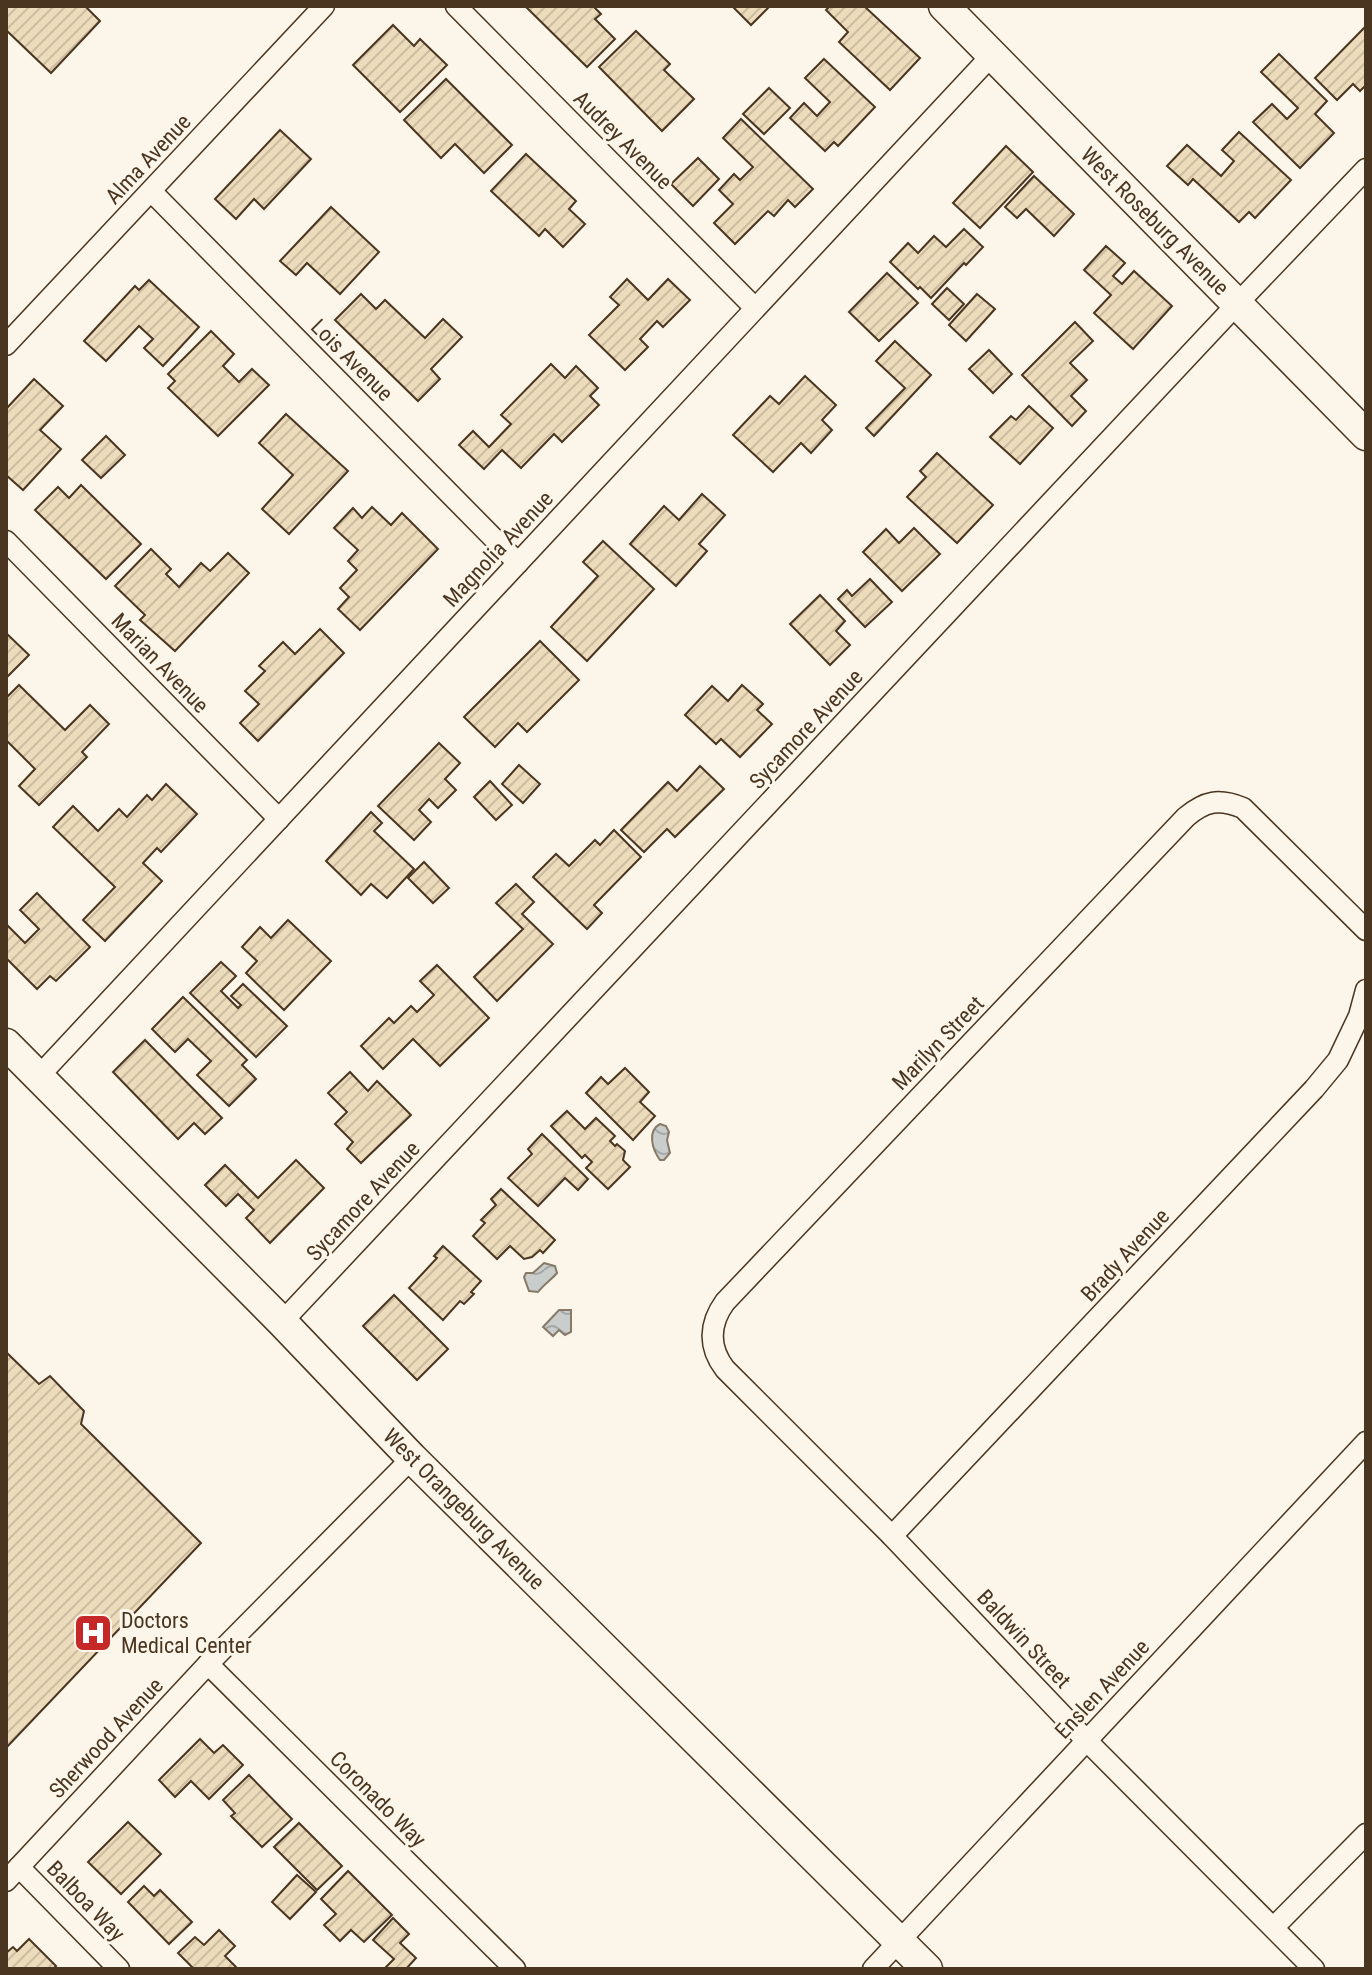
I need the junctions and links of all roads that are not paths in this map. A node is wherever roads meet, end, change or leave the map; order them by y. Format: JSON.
{"nodes":[{"id":1,"x":324,"y":6,"type":"edge"},
{"id":2,"x":456,"y":6,"type":"edge"},
{"id":3,"x":944,"y":6,"type":"edge"},
{"id":4,"x":992,"y":55,"type":"junction"},
{"id":5,"x":1366,"y":169,"type":"edge"},
{"id":6,"x":151,"y":191,"type":"junction"},
{"id":7,"x":1237,"y":304,"type":"junction"},
{"id":8,"x":755,"y":308,"type":"junction"},
{"id":9,"x":6,"y":345,"type":"edge"},
{"id":10,"x":1366,"y":435,"type":"edge"},
{"id":11,"x":6,"y":541,"type":"edge"},
{"id":12,"x":518,"y":563,"type":"junction"},
{"id":13,"x":279,"y":819,"type":"junction"},
{"id":14,"x":1366,"y":930,"type":"edge"},
{"id":15,"x":1366,"y":990,"type":"edge"},
{"id":16,"x":6,"y":1044,"type":"edge"},
{"id":17,"x":39,"y":1076,"type":"junction"},
{"id":18,"x":282,"y":1322,"type":"junction"},
{"id":19,"x":711,"y":1335,"type":"joint"},
{"id":20,"x":1366,"y":1442,"type":"edge"},
{"id":21,"x":412,"y":1458,"type":"junction"},
{"id":22,"x":892,"y":1536,"type":"junction"},
{"id":23,"x":208,"y":1664,"type":"junction"},
{"id":24,"x":1086,"y":1740,"type":"junction"},
{"id":25,"x":1366,"y":1834,"type":"edge"},
{"id":26,"x":13,"y":1874,"type":"edge"},
{"id":27,"x":1274,"y":1927,"type":"junction"},
{"id":28,"x":899,"y":1940,"type":"junction"},
{"id":29,"x":119,"y":1969,"type":"edge"},
{"id":30,"x":515,"y":1969,"type":"edge"},
{"id":31,"x":873,"y":1969,"type":"edge"},
{"id":32,"x":927,"y":1969,"type":"edge"},
{"id":33,"x":1314,"y":1969,"type":"edge"}],
"edges":[{"from":1,"to":6,"type":"street","name":"Alma Avenue"},
{"from":2,"to":8,"type":"street","name":"Audrey Avenue"},
{"from":3,"to":4,"type":"street","name":"West Roseburg Avenue"},
{"from":4,"to":7,"type":"street","name":"West Roseburg Avenue"},
{"from":4,"to":8,"type":"street","name":"Magnolia Avenue"},
{"from":5,"to":7,"type":"street","name":"Sycamore Avenue"},
{"from":6,"to":9,"type":"street","name":"Alma Avenue"},
{"from":6,"to":12,"type":"street","name":"Lois Avenue"},
{"from":7,"to":10,"type":"street","name":"West Roseburg Avenue"},
{"from":7,"to":18,"type":"street","name":"Sycamore Avenue"},
{"from":8,"to":12,"type":"street","name":"Magnolia Avenue"},
{"from":11,"to":13,"type":"street","name":"Marian Avenue"},
{"from":12,"to":13,"type":"street","name":"Magnolia Avenue"},
{"from":13,"to":17,"type":"street","name":"Magnolia Avenue"},
{"from":14,"to":19,"type":"street","name":"Marilyn Street"},
{"from":15,"to":22,"type":"street","name":"Brady Avenue"},
{"from":16,"to":17,"type":"street","name":"West Orangeburg Avenue"},
{"from":17,"to":18,"type":"street","name":"West Orangeburg Avenue"},
{"from":18,"to":21,"type":"street","name":"West Orangeburg Avenue"},
{"from":19,"to":22,"type":"street","name":"Baldwin Street"},
{"from":20,"to":24,"type":"street","name":"Enslen Avenue"},
{"from":21,"to":23,"type":"street","name":"Sherwood Avenue"},
{"from":21,"to":28,"type":"street","name":"West Orangeburg Avenue"},
{"from":22,"to":24,"type":"street","name":"Baldwin Street"},
{"from":23,"to":26,"type":"street","name":"Sherwood Avenue"},
{"from":23,"to":30,"type":"street","name":"Coronado Way"},
{"from":24,"to":27,"type":"street","name":"Baldwin Street"},
{"from":24,"to":28,"type":"street","name":"Enslen Avenue"},
{"from":25,"to":27,"type":"street"},
{"from":26,"to":29,"type":"street","name":"Balboa Way"},
{"from":27,"to":33,"type":"street","name":"Baldwin Street"},
{"from":28,"to":31,"type":"street","name":"Enslen Avenue"},
{"from":28,"to":32,"type":"street","name":"West Orangeburg Avenue"}]}
